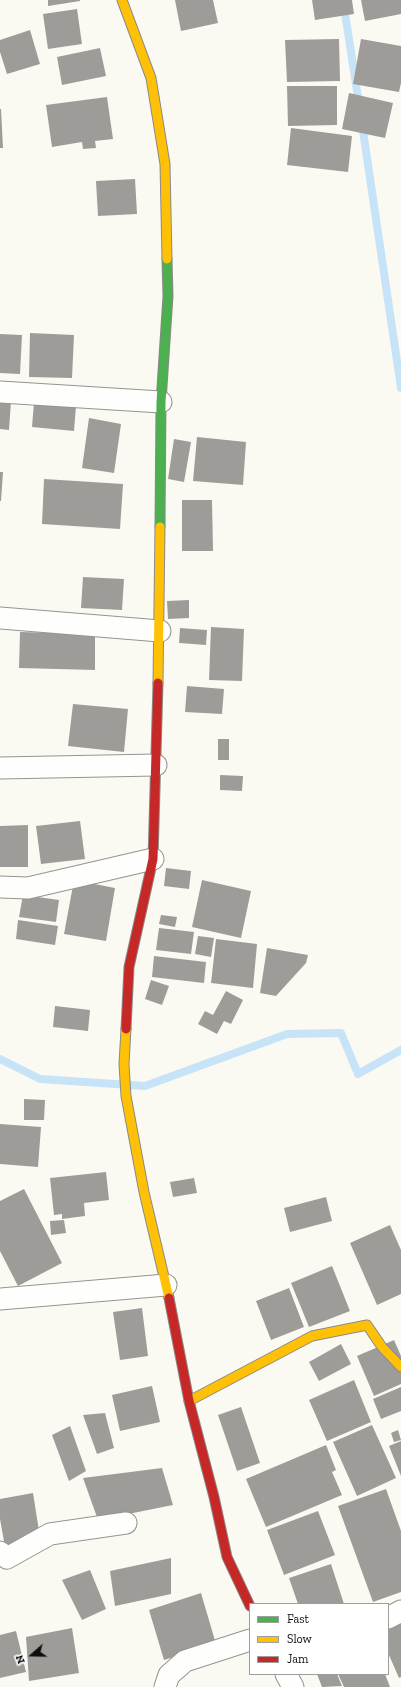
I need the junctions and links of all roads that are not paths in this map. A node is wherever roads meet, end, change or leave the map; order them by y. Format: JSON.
{"nodes":[{"id":1,"x":122,"y":0,"type":"edge"},
{"id":2,"x":0,"y":392,"type":"edge"},
{"id":3,"x":162,"y":402,"type":"junction"},
{"id":4,"x":0,"y":618,"type":"edge"},
{"id":5,"x":160,"y":631,"type":"junction"},
{"id":6,"x":156,"y":765,"type":"junction"},
{"id":7,"x":0,"y":768,"type":"edge"},
{"id":8,"x":153,"y":859,"type":"junction"},
{"id":9,"x":0,"y":887,"type":"edge"},
{"id":10,"x":166,"y":1285,"type":"junction"},
{"id":11,"x":0,"y":1299,"type":"edge"},
{"id":12,"x":401,"y":1367,"type":"edge"},
{"id":13,"x":189,"y":1401,"type":"junction"},
{"id":14,"x":126,"y":1522,"type":"dead end"},
{"id":15,"x":0,"y":1552,"type":"edge"},
{"id":16,"x":249,"y":1604,"type":"edge"},
{"id":17,"x":401,"y":1611,"type":"edge"},
{"id":18,"x":389,"y":1617,"type":"edge"},
{"id":19,"x":249,"y":1640,"type":"edge"},
{"id":20,"x":287,"y":1675,"type":"edge"},
{"id":21,"x":165,"y":1687,"type":"edge"},
{"id":22,"x":293,"y":1687,"type":"edge"}],
"edges":[{"from":1,"to":3,"type":"street"},
{"from":2,"to":3,"type":"street"},
{"from":3,"to":5,"type":"street"},
{"from":4,"to":5,"type":"street"},
{"from":5,"to":6,"type":"street"},
{"from":6,"to":7,"type":"street"},
{"from":6,"to":8,"type":"street"},
{"from":8,"to":9,"type":"street"},
{"from":8,"to":10,"type":"street"},
{"from":10,"to":11,"type":"street"},
{"from":10,"to":13,"type":"street"},
{"from":12,"to":13,"type":"street"},
{"from":13,"to":16,"type":"street"},
{"from":14,"to":15,"type":"street"},
{"from":17,"to":18,"type":"street"},
{"from":19,"to":21,"type":"street"},
{"from":20,"to":22,"type":"street"}]}
